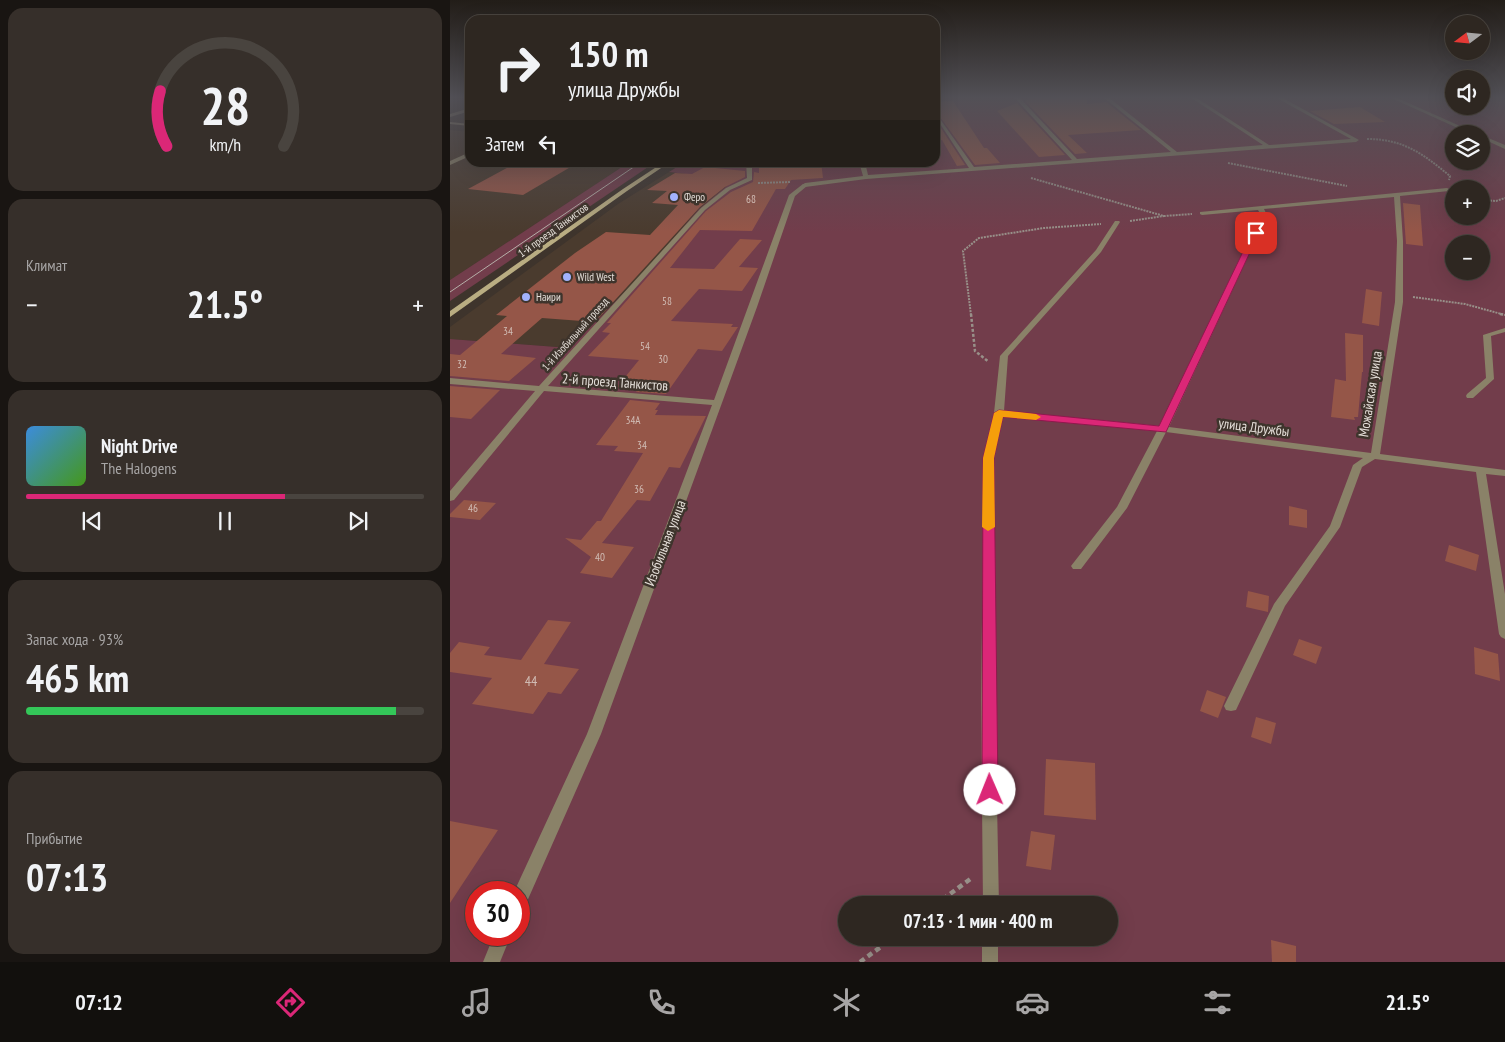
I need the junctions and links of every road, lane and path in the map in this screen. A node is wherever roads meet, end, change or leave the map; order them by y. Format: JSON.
{"nodes":[{"id":1,"x":955,"y":142,"type":"edge"},
{"id":2,"x":1058,"y":142,"type":"edge"},
{"id":3,"x":1160,"y":142,"type":"edge"},
{"id":4,"x":1261,"y":142,"type":"edge"},
{"id":5,"x":1328,"y":142,"type":"edge"},
{"id":6,"x":1399,"y":142,"type":"edge"},
{"id":7,"x":1267,"y":146,"type":"junction"},
{"id":8,"x":1174,"y":153,"type":"junction"},
{"id":9,"x":465,"y":156,"type":"edge"},
{"id":10,"x":1076,"y":161,"type":"junction"},
{"id":11,"x":1223,"y":162,"type":"dead end"},
{"id":12,"x":450,"y":163,"type":"edge"},
{"id":13,"x":660,"y":167,"type":"edge"},
{"id":14,"x":749,"y":167,"type":"edge"},
{"id":15,"x":863,"y":167,"type":"edge"},
{"id":16,"x":973,"y":169,"type":"junction"},
{"id":17,"x":866,"y":177,"type":"junction"},
{"id":18,"x":1030,"y":178,"type":"dead end"},
{"id":19,"x":1449,"y":180,"type":"edge"},
{"id":20,"x":746,"y":181,"type":"junction"},
{"id":21,"x":805,"y":185,"type":"junction"},
{"id":22,"x":1349,"y":186,"type":"dead end"},
{"id":23,"x":1445,"y":190,"type":"edge"},
{"id":24,"x":1397,"y":195,"type":"junction"},
{"id":25,"x":1505,"y":198,"type":"edge"},
{"id":26,"x":1490,"y":201,"type":"edge"},
{"id":27,"x":1261,"y":209,"type":"junction"},
{"id":28,"x":1202,"y":214,"type":"joint"},
{"id":29,"x":1164,"y":216,"type":"junction"},
{"id":30,"x":1116,"y":222,"type":"junction"},
{"id":31,"x":1398,"y":295,"type":"junction"},
{"id":32,"x":451,"y":314,"type":"edge"},
{"id":33,"x":1505,"y":315,"type":"edge"},
{"id":34,"x":1505,"y":330,"type":"edge"},
{"id":35,"x":1002,"y":373,"type":"junction"},
{"id":36,"x":450,"y":381,"type":"edge"},
{"id":37,"x":540,"y":390,"type":"junction"},
{"id":38,"x":1470,"y":396,"type":"dead end"},
{"id":39,"x":717,"y":404,"type":"junction"},
{"id":40,"x":999,"y":413,"type":"junction"},
{"id":41,"x":1163,"y":430,"type":"junction"},
{"id":42,"x":1375,"y":455,"type":"junction"},
{"id":43,"x":1481,"y":470,"type":"junction"},
{"id":44,"x":1505,"y":473,"type":"edge"},
{"id":45,"x":450,"y":498,"type":"edge"},
{"id":46,"x":1077,"y":566,"type":"dead end"},
{"id":47,"x":1505,"y":634,"type":"edge"},
{"id":48,"x":1231,"y":706,"type":"dead end"},
{"id":49,"x":991,"y":863,"type":"junction"},
{"id":50,"x":528,"y":881,"type":"edge"},
{"id":51,"x":948,"y":896,"type":"edge"},
{"id":52,"x":991,"y":896,"type":"edge"},
{"id":53,"x":498,"y":946,"type":"edge"},
{"id":54,"x":881,"y":946,"type":"edge"},
{"id":55,"x":990,"y":946,"type":"edge"},
{"id":56,"x":491,"y":962,"type":"edge"},
{"id":57,"x":860,"y":962,"type":"edge"},
{"id":58,"x":990,"y":962,"type":"edge"}],
"edges":[{"from":1,"to":16,"type":"street"},
{"from":2,"to":10,"type":"street"},
{"from":3,"to":8,"type":"street"},
{"from":4,"to":7,"type":"street"},
{"from":5,"to":7,"type":"street"},
{"from":6,"to":19,"type":"path"},
{"from":7,"to":8,"type":"street"},
{"from":8,"to":10,"type":"street"},
{"from":9,"to":12,"type":"street"},
{"from":10,"to":16,"type":"street"},
{"from":11,"to":22,"type":"path"},
{"from":13,"to":32,"type":"main road","name":"1-й проезд Танкистов"},
{"from":14,"to":20,"type":"street"},
{"from":15,"to":17,"type":"street"},
{"from":16,"to":17,"type":"street"},
{"from":17,"to":21,"type":"street"},
{"from":18,"to":29,"type":"path"},
{"from":20,"to":21,"type":"path"},
{"from":20,"to":37,"type":"street","name":"1-й Изобильный проезд"},
{"from":21,"to":39,"type":"street","name":"Изобильная улица"},
{"from":23,"to":24,"type":"street"},
{"from":24,"to":27,"type":"street"},
{"from":24,"to":31,"type":"street","name":"Можайская улица"},
{"from":25,"to":26,"type":"path"},
{"from":27,"to":28,"type":"street"},
{"from":27,"to":41,"type":"street"},
{"from":28,"to":29,"type":"path"},
{"from":29,"to":30,"type":"path"},
{"from":30,"to":35,"type":"street"},
{"from":30,"to":35,"type":"path"},
{"from":31,"to":33,"type":"path"},
{"from":31,"to":42,"type":"street","name":"Можайская улица"},
{"from":34,"to":38,"type":"street"},
{"from":35,"to":40,"type":"street"},
{"from":36,"to":37,"type":"street","name":"2-й проезд Танкистов"},
{"from":37,"to":39,"type":"street","name":"2-й проезд Танкистов"},
{"from":37,"to":45,"type":"street","name":"1-й Изобильный проезд"},
{"from":39,"to":50,"type":"street","name":"Изобильная улица"},
{"from":40,"to":41,"type":"street","name":"улица Дружбы"},
{"from":40,"to":49,"type":"street"},
{"from":41,"to":42,"type":"street","name":"улица Дружбы"},
{"from":41,"to":46,"type":"street"},
{"from":42,"to":43,"type":"street","name":"улица Дружбы"},
{"from":42,"to":48,"type":"street","name":"Можайская улица"},
{"from":43,"to":44,"type":"street","name":"улица Дружбы"},
{"from":43,"to":47,"type":"street"},
{"from":49,"to":51,"type":"path"},
{"from":49,"to":52,"type":"street"},
{"from":53,"to":56,"type":"street"},
{"from":54,"to":57,"type":"path"},
{"from":55,"to":58,"type":"street"}]}
